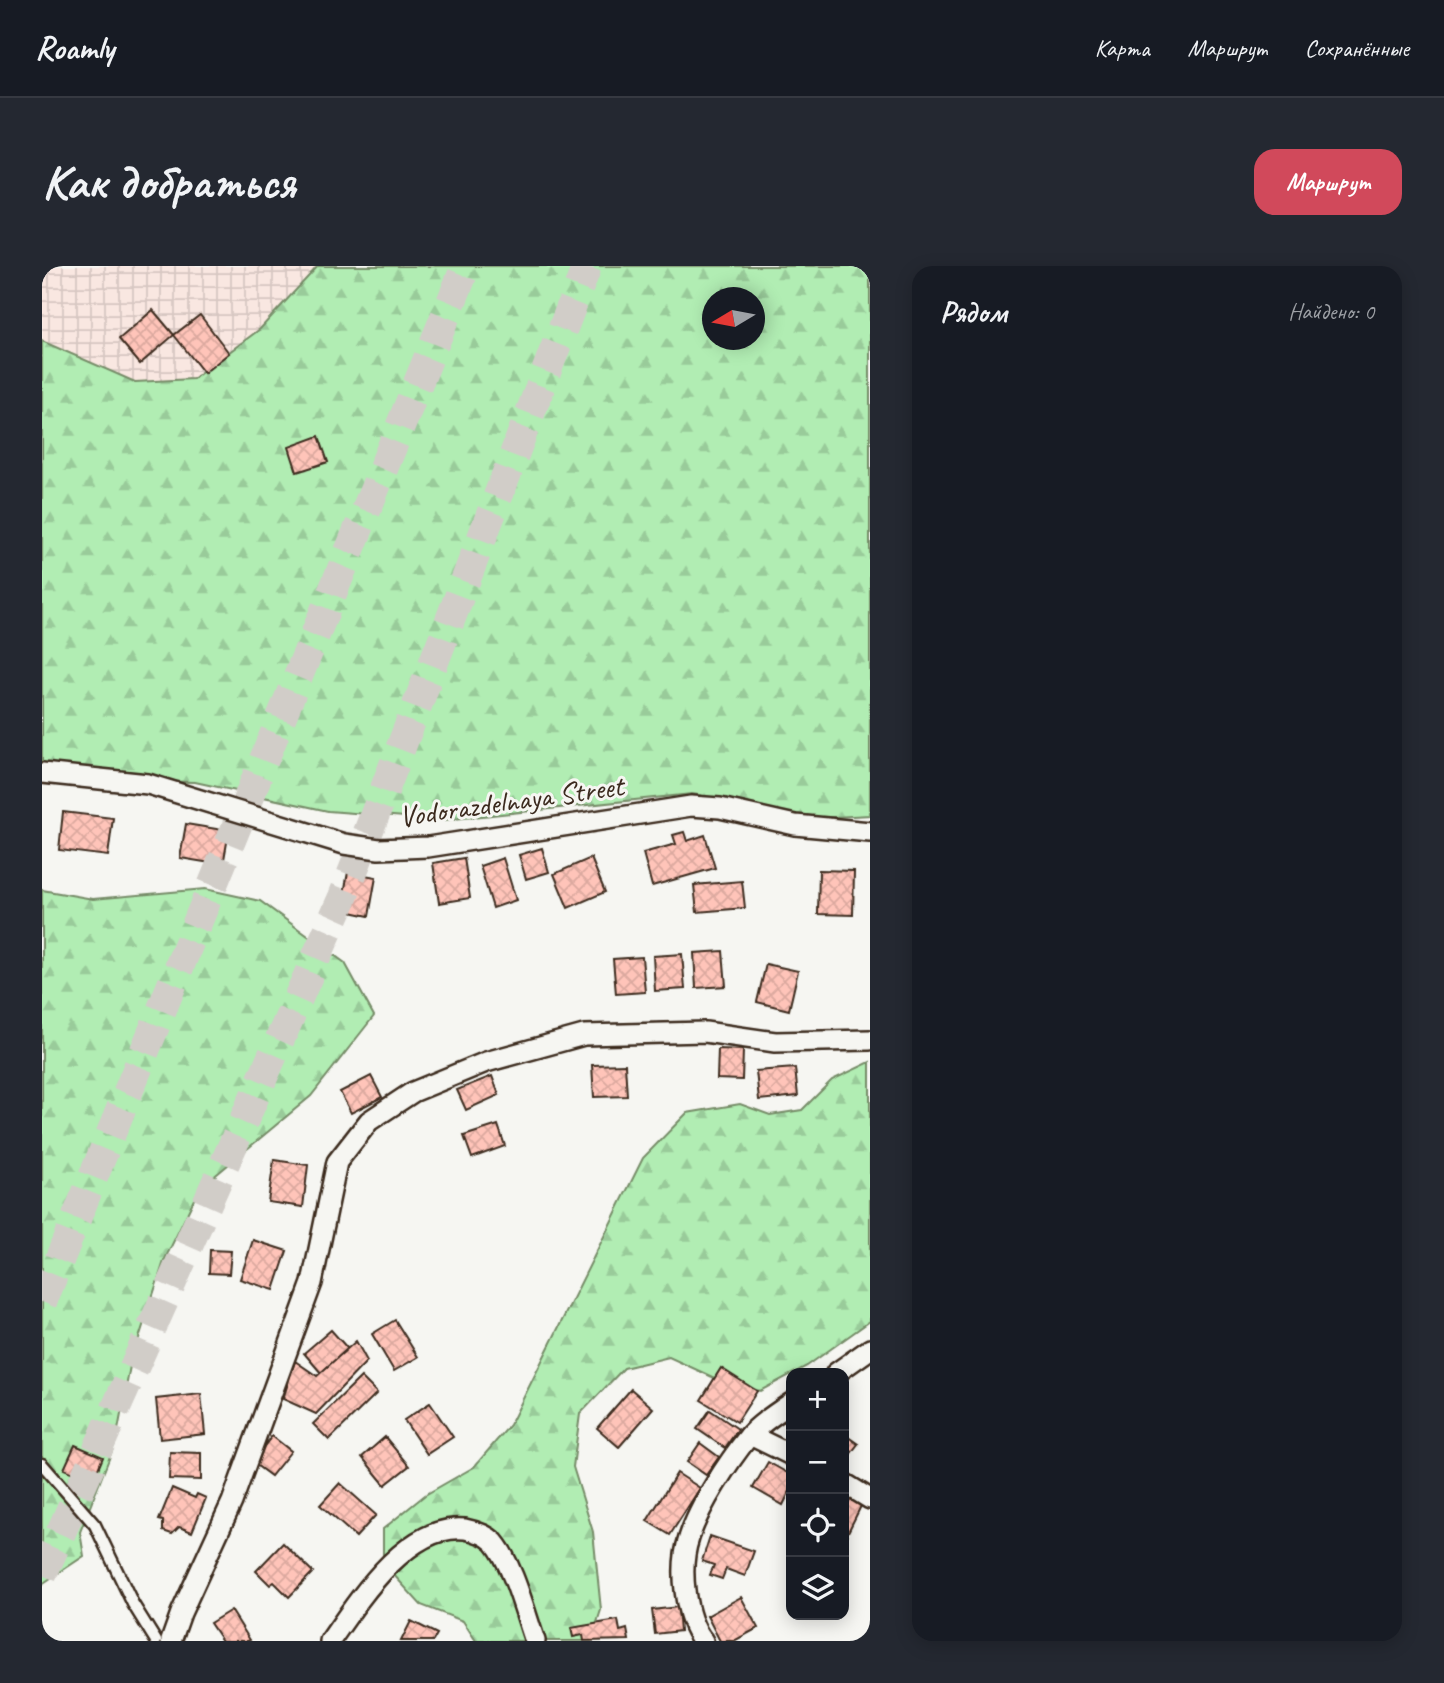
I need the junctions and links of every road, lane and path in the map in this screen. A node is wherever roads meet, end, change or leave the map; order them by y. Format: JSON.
{"nodes":[{"id":1,"x":42,"y":773,"type":"edge"},
{"id":2,"x":870,"y":832,"type":"edge"},
{"id":3,"x":870,"y":1040,"type":"edge"},
{"id":4,"x":867,"y":1356,"type":"edge"},
{"id":5,"x":845,"y":1368,"type":"edge"},
{"id":6,"x":786,"y":1407,"type":"edge"},
{"id":7,"x":750,"y":1435,"type":"junction"},
{"id":8,"x":786,"y":1453,"type":"edge"},
{"id":9,"x":42,"y":1464,"type":"edge"},
{"id":10,"x":849,"y":1486,"type":"edge"},
{"id":11,"x":870,"y":1499,"type":"edge"},
{"id":12,"x":156,"y":1641,"type":"edge"},
{"id":13,"x":171,"y":1641,"type":"edge"},
{"id":14,"x":330,"y":1641,"type":"edge"},
{"id":15,"x":535,"y":1641,"type":"edge"},
{"id":16,"x":703,"y":1641,"type":"edge"}],
"edges":[{"from":1,"to":2,"type":"street","name":"Vodorazdelnaya Street"},
{"from":3,"to":13,"type":"street"},
{"from":4,"to":5,"type":"street"},
{"from":6,"to":7,"type":"street"},
{"from":7,"to":8,"type":"street"},
{"from":7,"to":16,"type":"street"},
{"from":9,"to":12,"type":"lane"},
{"from":10,"to":11,"type":"street"},
{"from":14,"to":15,"type":"street"}]}
